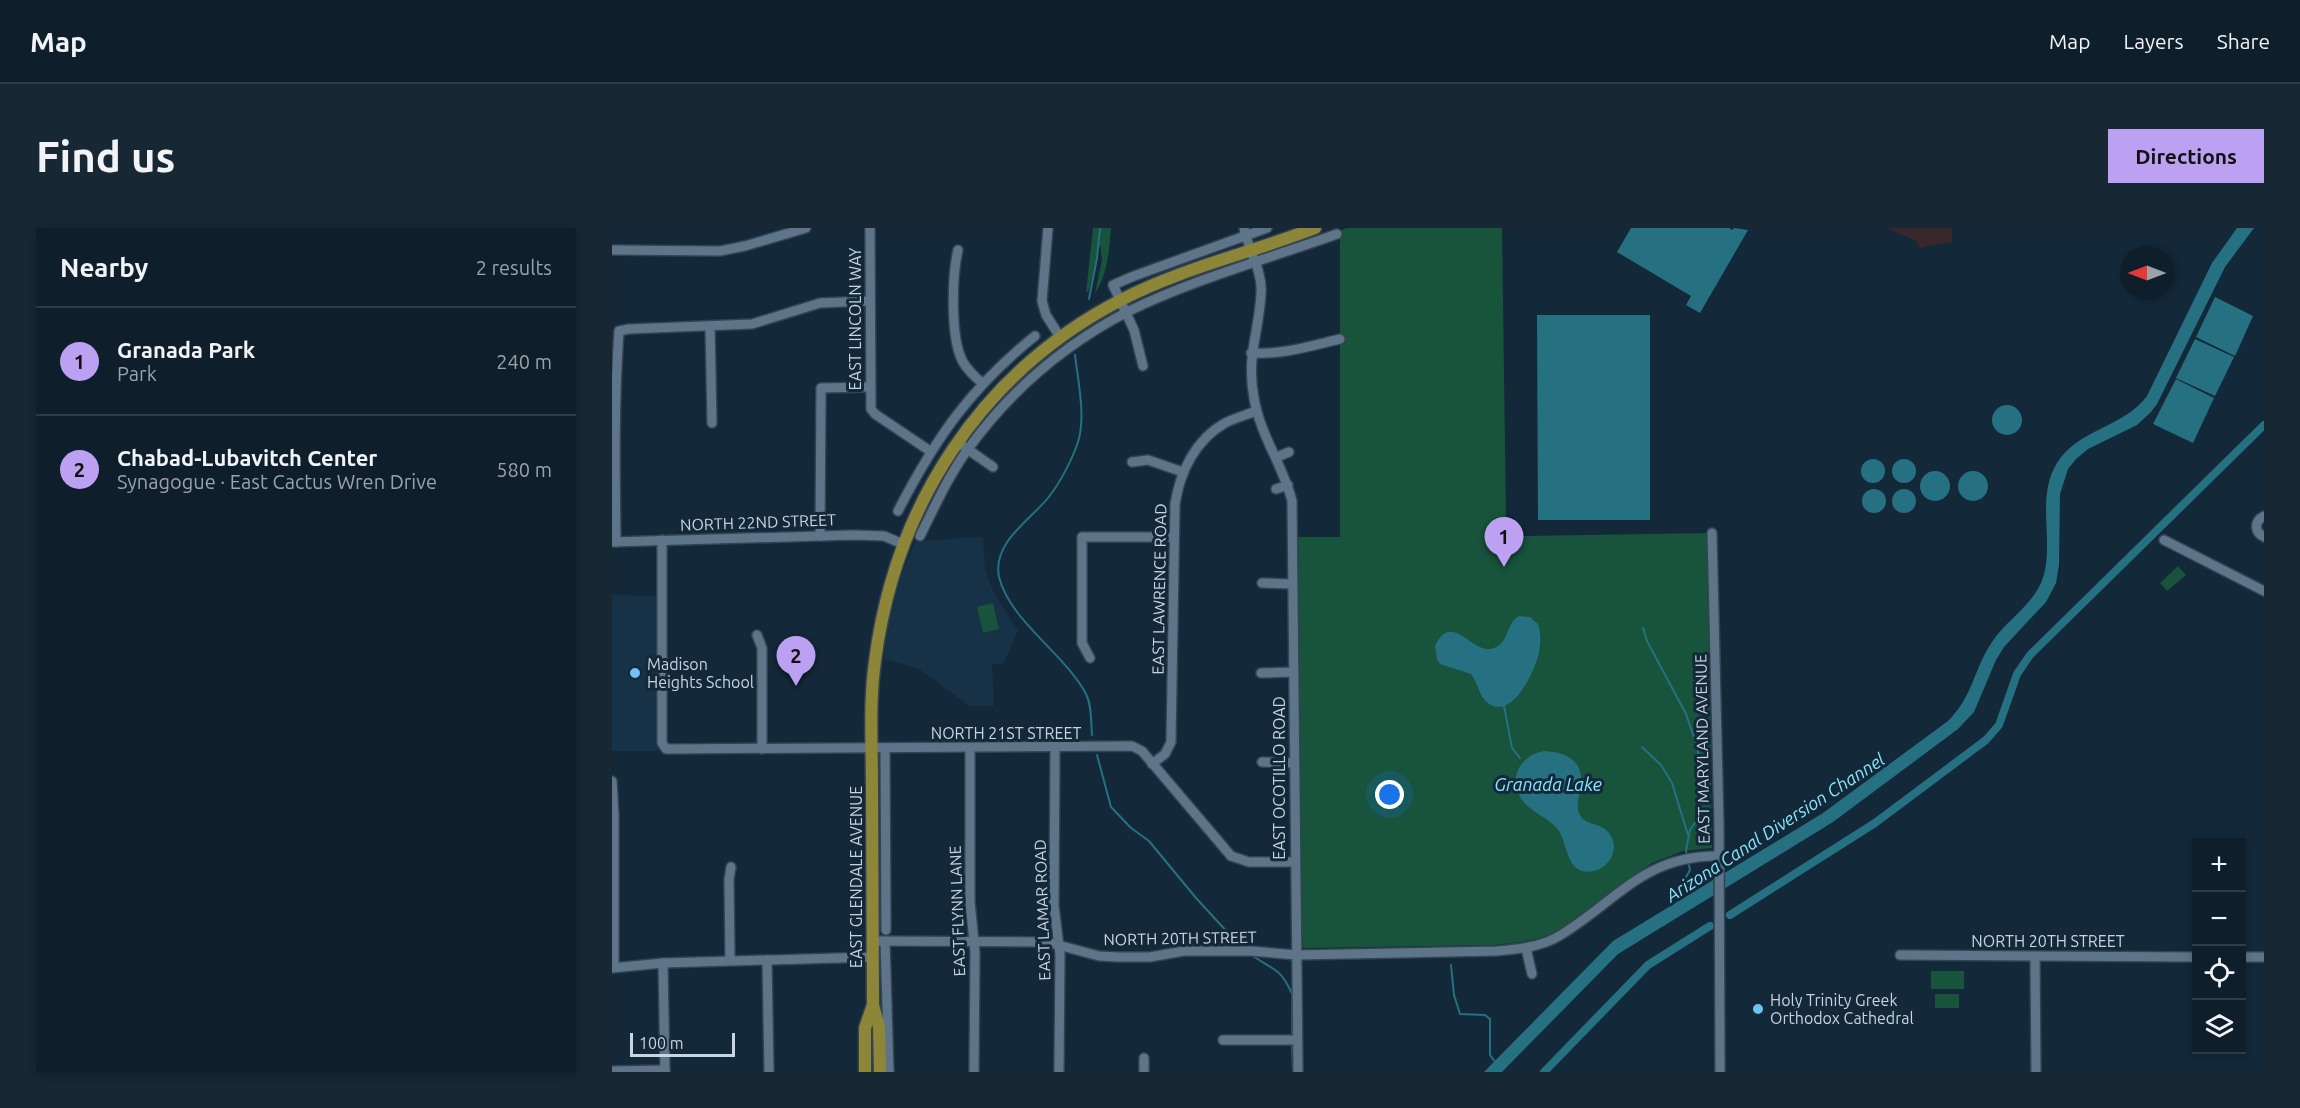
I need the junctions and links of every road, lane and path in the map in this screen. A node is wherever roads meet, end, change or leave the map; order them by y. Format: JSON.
{"nodes":[{"id":1,"x":806,"y":228,"type":"edge"},
{"id":2,"x":870,"y":228,"type":"edge"},
{"id":3,"x":1048,"y":228,"type":"edge"},
{"id":4,"x":1267,"y":228,"type":"edge"},
{"id":5,"x":1315,"y":228,"type":"edge"},
{"id":6,"x":1245,"y":232,"type":"edge"},
{"id":7,"x":1338,"y":234,"type":"dead end"},
{"id":8,"x":612,"y":250,"type":"edge"},
{"id":9,"x":958,"y":250,"type":"dead end"},
{"id":10,"x":1251,"y":251,"type":"junction"},
{"id":11,"x":1255,"y":263,"type":"junction"},
{"id":12,"x":870,"y":301,"type":"junction"},
{"id":13,"x":1119,"y":301,"type":"junction"},
{"id":14,"x":1126,"y":313,"type":"junction"},
{"id":15,"x":710,"y":326,"type":"junction"},
{"id":16,"x":1035,"y":336,"type":"dead end"},
{"id":17,"x":1060,"y":337,"type":"junction"},
{"id":18,"x":1340,"y":339,"type":"dead end"},
{"id":19,"x":1251,"y":353,"type":"junction"},
{"id":20,"x":1143,"y":366,"type":"dead end"},
{"id":21,"x":982,"y":383,"type":"junction"},
{"id":22,"x":870,"y":387,"type":"junction"},
{"id":23,"x":1256,"y":411,"type":"junction"},
{"id":24,"x":712,"y":423,"type":"dead end"},
{"id":25,"x":962,"y":446,"type":"junction"},
{"id":26,"x":930,"y":451,"type":"junction"},
{"id":27,"x":1289,"y":452,"type":"dead end"},
{"id":28,"x":1277,"y":458,"type":"junction"},
{"id":29,"x":1132,"y":462,"type":"dead end"},
{"id":30,"x":993,"y":467,"type":"dead end"},
{"id":31,"x":1183,"y":472,"type":"junction"},
{"id":32,"x":1288,"y":485,"type":"junction"},
{"id":33,"x":1276,"y":489,"type":"dead end"},
{"id":34,"x":898,"y":512,"type":"dead end"},
{"id":35,"x":2264,"y":516,"type":"edge"},
{"id":36,"x":1712,"y":532,"type":"dead end"},
{"id":37,"x":820,"y":536,"type":"junction"},
{"id":38,"x":920,"y":536,"type":"dead end"},
{"id":39,"x":1174,"y":537,"type":"junction"},
{"id":40,"x":2264,"y":537,"type":"edge"},
{"id":41,"x":662,"y":540,"type":"junction"},
{"id":42,"x":2164,"y":540,"type":"dead end"},
{"id":43,"x":614,"y":542,"type":"edge"},
{"id":44,"x":903,"y":544,"type":"junction"},
{"id":45,"x":1262,"y":583,"type":"dead end"},
{"id":46,"x":1293,"y":584,"type":"junction"},
{"id":47,"x":2264,"y":591,"type":"edge"},
{"id":48,"x":757,"y":635,"type":"dead end"},
{"id":49,"x":1090,"y":658,"type":"dead end"},
{"id":50,"x":1294,"y":672,"type":"junction"},
{"id":51,"x":1261,"y":673,"type":"dead end"},
{"id":52,"x":872,"y":748,"type":"junction"},
{"id":53,"x":885,"y":748,"type":"junction"},
{"id":54,"x":970,"y":748,"type":"junction"},
{"id":55,"x":1055,"y":748,"type":"junction"},
{"id":56,"x":762,"y":749,"type":"junction"},
{"id":57,"x":1262,"y":762,"type":"dead end"},
{"id":58,"x":1293,"y":763,"type":"junction"},
{"id":59,"x":1152,"y":764,"type":"junction"},
{"id":60,"x":612,"y":781,"type":"edge"},
{"id":61,"x":1719,"y":856,"type":"junction"},
{"id":62,"x":1295,"y":862,"type":"junction"},
{"id":63,"x":732,"y":867,"type":"dead end"},
{"id":64,"x":886,"y":930,"type":"dead end"},
{"id":65,"x":879,"y":941,"type":"junction"},
{"id":66,"x":975,"y":943,"type":"junction"},
{"id":67,"x":1058,"y":943,"type":"junction"},
{"id":68,"x":1526,"y":948,"type":"junction"},
{"id":69,"x":1297,"y":955,"type":"junction"},
{"id":70,"x":1900,"y":955,"type":"dead end"},
{"id":71,"x":873,"y":957,"type":"junction"},
{"id":72,"x":2036,"y":957,"type":"junction"},
{"id":73,"x":2192,"y":957,"type":"edge"},
{"id":74,"x":2246,"y":957,"type":"edge"},
{"id":75,"x":2264,"y":957,"type":"edge"},
{"id":76,"x":730,"y":960,"type":"junction"},
{"id":77,"x":767,"y":960,"type":"junction"},
{"id":78,"x":663,"y":963,"type":"junction"},
{"id":79,"x":613,"y":968,"type":"edge"},
{"id":80,"x":1532,"y":974,"type":"dead end"},
{"id":81,"x":873,"y":1005,"type":"junction"},
{"id":82,"x":1223,"y":1040,"type":"dead end"},
{"id":83,"x":1297,"y":1040,"type":"junction"},
{"id":84,"x":1144,"y":1058,"type":"dead end"},
{"id":85,"x":612,"y":1071,"type":"edge"},
{"id":86,"x":665,"y":1071,"type":"edge"},
{"id":87,"x":769,"y":1072,"type":"edge"},
{"id":88,"x":865,"y":1072,"type":"edge"},
{"id":89,"x":880,"y":1072,"type":"edge"},
{"id":90,"x":889,"y":1072,"type":"edge"},
{"id":91,"x":974,"y":1072,"type":"edge"},
{"id":92,"x":1059,"y":1072,"type":"edge"},
{"id":93,"x":1144,"y":1072,"type":"edge"},
{"id":94,"x":1298,"y":1072,"type":"edge"},
{"id":95,"x":1720,"y":1072,"type":"edge"},
{"id":96,"x":2036,"y":1072,"type":"edge"}],
"edges":[{"from":1,"to":8,"type":"street"},
{"from":2,"to":12,"type":"street","name":"EAST LINCOLN WAY"},
{"from":3,"to":17,"type":"street"},
{"from":4,"to":6,"type":"street"},
{"from":5,"to":10,"type":"main road","name":"EAST GLENDALE AVENUE"},
{"from":6,"to":10,"type":"street","name":"EAST OCOTILLO ROAD"},
{"from":6,"to":13,"type":"street"},
{"from":7,"to":11,"type":"street"},
{"from":9,"to":21,"type":"street"},
{"from":10,"to":11,"type":"street","name":"EAST OCOTILLO ROAD"},
{"from":10,"to":13,"type":"main road","name":"EAST GLENDALE AVENUE"},
{"from":11,"to":14,"type":"street"},
{"from":11,"to":19,"type":"street","name":"EAST OCOTILLO ROAD"},
{"from":12,"to":15,"type":"street"},
{"from":12,"to":22,"type":"street","name":"EAST LINCOLN WAY"},
{"from":13,"to":14,"type":"street"},
{"from":13,"to":17,"type":"main road","name":"EAST GLENDALE AVENUE"},
{"from":14,"to":20,"type":"street"},
{"from":14,"to":25,"type":"street"},
{"from":15,"to":24,"type":"street"},
{"from":15,"to":43,"type":"street"},
{"from":16,"to":21,"type":"street"},
{"from":17,"to":25,"type":"main road","name":"EAST GLENDALE AVENUE"},
{"from":18,"to":19,"type":"street"},
{"from":19,"to":23,"type":"street","name":"EAST OCOTILLO ROAD"},
{"from":21,"to":26,"type":"street"},
{"from":22,"to":26,"type":"street","name":"EAST LINCOLN WAY"},
{"from":22,"to":37,"type":"street"},
{"from":23,"to":28,"type":"street","name":"EAST OCOTILLO ROAD"},
{"from":23,"to":31,"type":"street","name":"EAST LAWRENCE ROAD"},
{"from":25,"to":30,"type":"street"},
{"from":25,"to":38,"type":"street"},
{"from":25,"to":44,"type":"main road","name":"EAST GLENDALE AVENUE"},
{"from":26,"to":34,"type":"street"},
{"from":27,"to":28,"type":"street"},
{"from":28,"to":32,"type":"street","name":"EAST OCOTILLO ROAD"},
{"from":29,"to":31,"type":"street"},
{"from":31,"to":39,"type":"street","name":"EAST LAWRENCE ROAD"},
{"from":32,"to":33,"type":"street"},
{"from":32,"to":46,"type":"street","name":"EAST OCOTILLO ROAD"},
{"from":35,"to":40,"type":"street"},
{"from":36,"to":61,"type":"street","name":"EAST MARYLAND AVENUE"},
{"from":37,"to":41,"type":"street","name":"NORTH 22ND STREET"},
{"from":37,"to":44,"type":"street","name":"NORTH 22ND STREET"},
{"from":39,"to":49,"type":"street"},
{"from":39,"to":59,"type":"street","name":"EAST LAWRENCE ROAD"},
{"from":41,"to":43,"type":"street","name":"NORTH 22ND STREET"},
{"from":41,"to":56,"type":"street","name":"NORTH 21ST STREET"},
{"from":42,"to":47,"type":"street"},
{"from":44,"to":52,"type":"main road","name":"EAST GLENDALE AVENUE"},
{"from":45,"to":46,"type":"street"},
{"from":46,"to":50,"type":"street","name":"EAST OCOTILLO ROAD"},
{"from":48,"to":56,"type":"street"},
{"from":50,"to":51,"type":"street"},
{"from":50,"to":58,"type":"street","name":"EAST OCOTILLO ROAD"},
{"from":52,"to":53,"type":"street","name":"NORTH 21ST STREET"},
{"from":52,"to":56,"type":"street","name":"NORTH 21ST STREET"},
{"from":52,"to":65,"type":"main road","name":"EAST GLENDALE AVENUE"},
{"from":53,"to":54,"type":"street","name":"NORTH 21ST STREET"},
{"from":53,"to":64,"type":"street"},
{"from":54,"to":55,"type":"street","name":"NORTH 21ST STREET"},
{"from":54,"to":66,"type":"street","name":"EAST FLYNN LANE"},
{"from":55,"to":59,"type":"street","name":"NORTH 21ST STREET"},
{"from":55,"to":67,"type":"street","name":"EAST LAMAR ROAD"},
{"from":57,"to":58,"type":"street"},
{"from":58,"to":62,"type":"street","name":"EAST OCOTILLO ROAD"},
{"from":59,"to":62,"type":"street","name":"NORTH 21ST STREET"},
{"from":60,"to":79,"type":"street"},
{"from":61,"to":68,"type":"street","name":"NORTH 20TH STREET"},
{"from":61,"to":95,"type":"street","name":"EAST MARYLAND AVENUE"},
{"from":62,"to":69,"type":"street","name":"EAST OCOTILLO ROAD"},
{"from":63,"to":76,"type":"street"},
{"from":65,"to":66,"type":"street","name":"NORTH 20TH STREET"},
{"from":65,"to":71,"type":"main road","name":"EAST GLENDALE AVENUE"},
{"from":65,"to":90,"type":"street"},
{"from":66,"to":67,"type":"street","name":"NORTH 20TH STREET"},
{"from":66,"to":91,"type":"street","name":"EAST FLYNN LANE"},
{"from":67,"to":69,"type":"street","name":"NORTH 20TH STREET"},
{"from":67,"to":92,"type":"street","name":"EAST LAMAR ROAD"},
{"from":68,"to":69,"type":"street","name":"NORTH 20TH STREET"},
{"from":68,"to":80,"type":"street"},
{"from":69,"to":83,"type":"street","name":"EAST OCOTILLO ROAD"},
{"from":70,"to":72,"type":"street","name":"NORTH 20TH STREET"},
{"from":71,"to":77,"type":"street"},
{"from":71,"to":81,"type":"main road","name":"EAST GLENDALE AVENUE"},
{"from":72,"to":73,"type":"street","name":"NORTH 20TH STREET"},
{"from":72,"to":96,"type":"street"},
{"from":74,"to":75,"type":"street"},
{"from":76,"to":77,"type":"street"},
{"from":76,"to":78,"type":"street"},
{"from":77,"to":87,"type":"street"},
{"from":78,"to":79,"type":"street"},
{"from":78,"to":86,"type":"street"},
{"from":81,"to":88,"type":"main road","name":"EAST GLENDALE AVENUE"},
{"from":81,"to":89,"type":"main road","name":"EAST GLENDALE AVENUE"},
{"from":82,"to":83,"type":"street"},
{"from":83,"to":94,"type":"street","name":"EAST OCOTILLO ROAD"},
{"from":84,"to":93,"type":"street"},
{"from":85,"to":86,"type":"street"}]}
